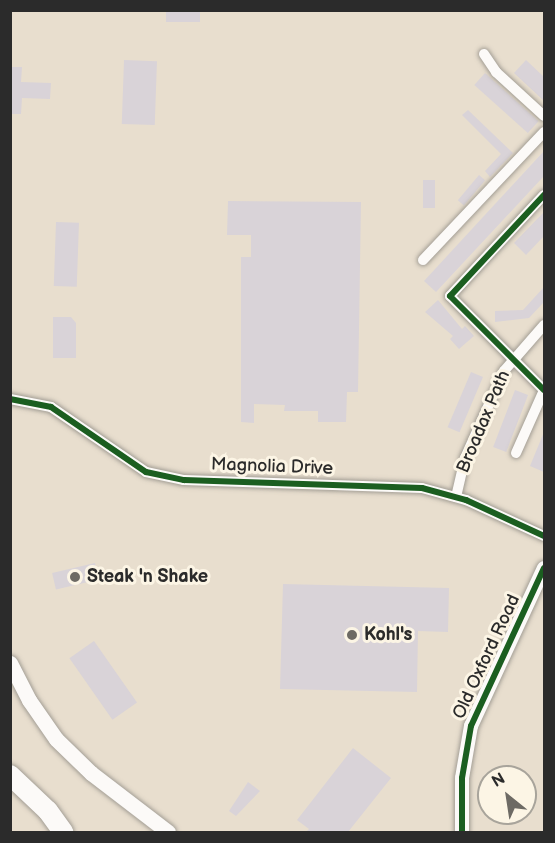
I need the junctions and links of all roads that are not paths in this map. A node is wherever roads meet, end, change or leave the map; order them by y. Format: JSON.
{"nodes":[{"id":1,"x":484,"y":54,"type":"dead end"},
{"id":2,"x":544,"y":116,"type":"edge"},
{"id":3,"x":544,"y":132,"type":"edge"},
{"id":4,"x":544,"y":195,"type":"edge"},
{"id":5,"x":423,"y":260,"type":"dead end"},
{"id":6,"x":544,"y":326,"type":"edge"},
{"id":7,"x":512,"y":360,"type":"junction"},
{"id":8,"x":544,"y":390,"type":"edge"},
{"id":9,"x":10,"y":399,"type":"edge"},
{"id":10,"x":516,"y":453,"type":"dead end"},
{"id":11,"x":456,"y":496,"type":"junction"},
{"id":12,"x":544,"y":536,"type":"edge"},
{"id":13,"x":544,"y":568,"type":"edge"},
{"id":14,"x":10,"y":663,"type":"edge"},
{"id":15,"x":10,"y":776,"type":"edge"},
{"id":16,"x":63,"y":832,"type":"edge"},
{"id":17,"x":168,"y":832,"type":"edge"},
{"id":18,"x":462,"y":832,"type":"edge"}],
"edges":[{"from":1,"to":2,"type":"street"},
{"from":3,"to":5,"type":"street"},
{"from":4,"to":7,"type":"street"},
{"from":6,"to":7,"type":"street","name":"Broadax Path"},
{"from":7,"to":8,"type":"street"},
{"from":7,"to":11,"type":"street","name":"Broadax Path"},
{"from":8,"to":10,"type":"street"},
{"from":9,"to":11,"type":"street","name":"Magnolia Drive"},
{"from":11,"to":12,"type":"street","name":"Magnolia Drive"},
{"from":13,"to":18,"type":"street","name":"Old Oxford Road"},
{"from":14,"to":17,"type":"main road"},
{"from":15,"to":16,"type":"highway"}]}
